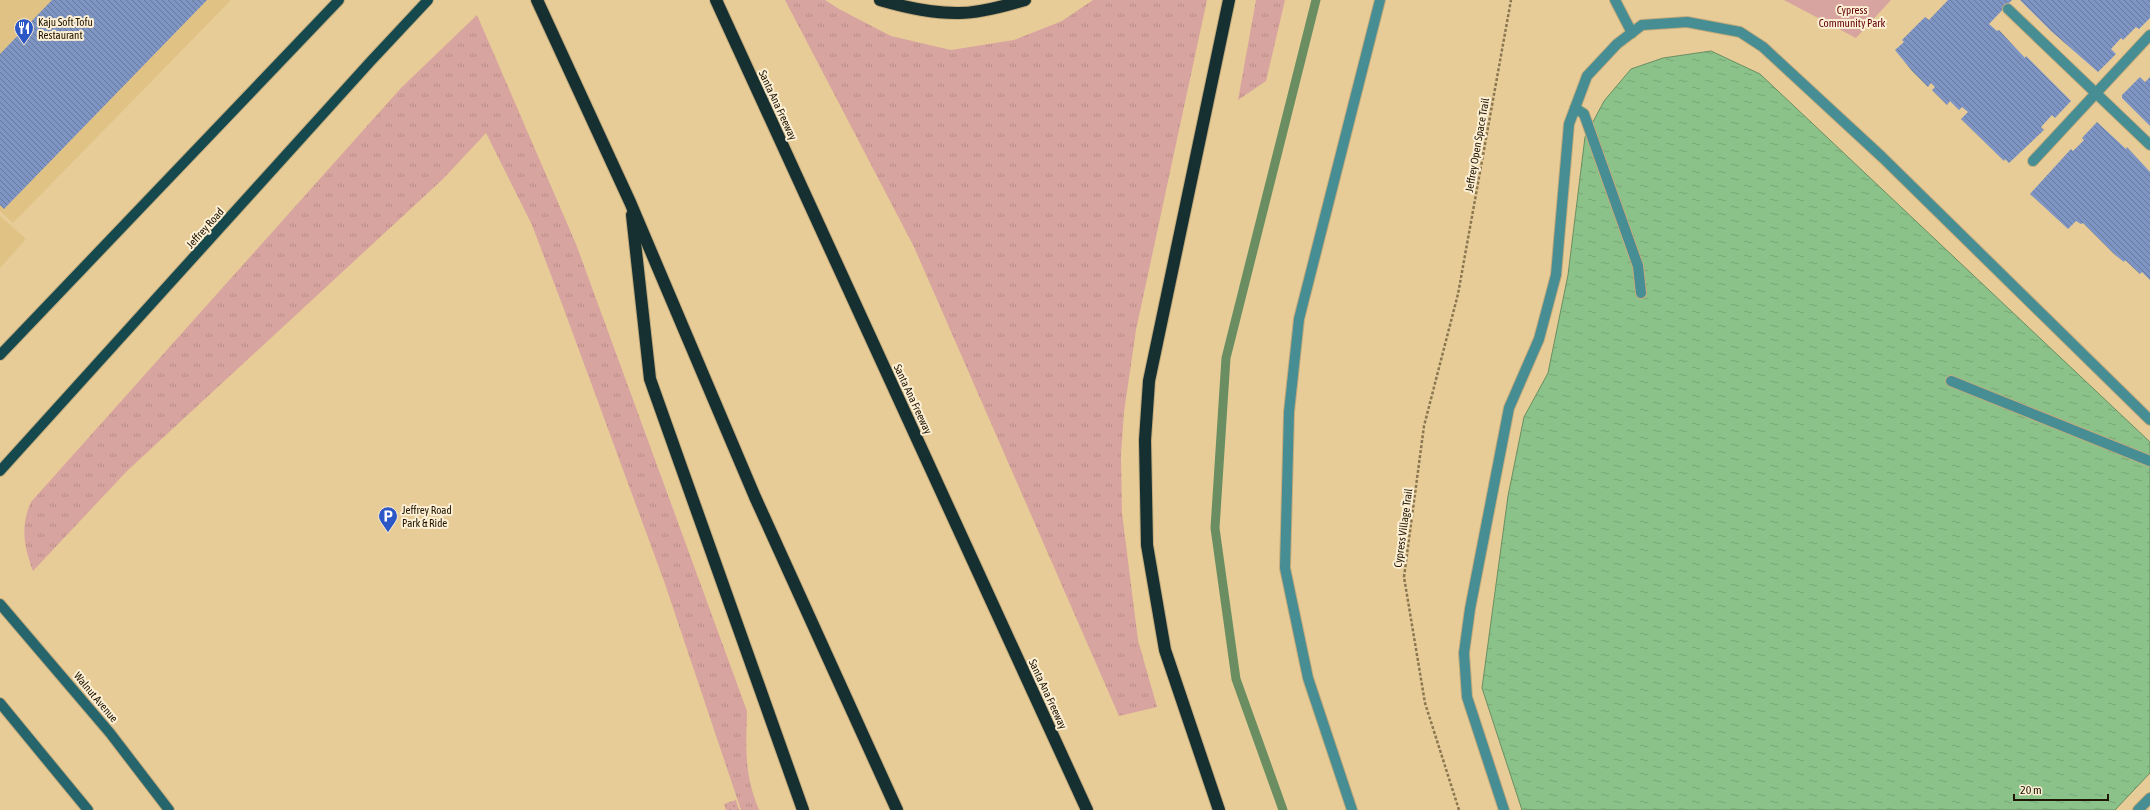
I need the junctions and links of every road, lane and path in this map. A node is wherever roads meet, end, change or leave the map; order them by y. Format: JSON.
{"nodes":[{"id":1,"x":339,"y":0,"type":"edge"},
{"id":2,"x":428,"y":0,"type":"edge"},
{"id":3,"x":537,"y":0,"type":"edge"},
{"id":4,"x":716,"y":0,"type":"edge"},
{"id":5,"x":880,"y":0,"type":"edge"},
{"id":6,"x":1025,"y":0,"type":"edge"},
{"id":7,"x":1229,"y":0,"type":"edge"},
{"id":8,"x":1380,"y":0,"type":"edge"},
{"id":9,"x":1511,"y":0,"type":"edge"},
{"id":10,"x":1616,"y":0,"type":"edge"},
{"id":11,"x":2008,"y":9,"type":"dead end"},
{"id":12,"x":1632,"y":32,"type":"junction"},
{"id":13,"x":2150,"y":35,"type":"edge"},
{"id":14,"x":2096,"y":93,"type":"junction"},
{"id":15,"x":1575,"y":108,"type":"junction"},
{"id":16,"x":2150,"y":146,"type":"edge"},
{"id":17,"x":2033,"y":161,"type":"dead end"},
{"id":18,"x":630,"y":202,"type":"junction"},
{"id":19,"x":1641,"y":293,"type":"dead end"},
{"id":20,"x":1458,"y":294,"type":"joint"},
{"id":21,"x":0,"y":355,"type":"edge"},
{"id":22,"x":1951,"y":381,"type":"dead end"},
{"id":23,"x":2150,"y":420,"type":"edge"},
{"id":24,"x":2150,"y":461,"type":"edge"},
{"id":25,"x":0,"y":471,"type":"edge"},
{"id":26,"x":0,"y":604,"type":"edge"},
{"id":27,"x":0,"y":703,"type":"edge"},
{"id":28,"x":2150,"y":798,"type":"edge"},
{"id":29,"x":86,"y":809,"type":"edge"},
{"id":30,"x":169,"y":810,"type":"edge"},
{"id":31,"x":803,"y":810,"type":"edge"},
{"id":32,"x":897,"y":810,"type":"edge"},
{"id":33,"x":1087,"y":810,"type":"edge"},
{"id":34,"x":1219,"y":810,"type":"edge"},
{"id":35,"x":1352,"y":810,"type":"edge"},
{"id":36,"x":1459,"y":810,"type":"edge"},
{"id":37,"x":1504,"y":810,"type":"edge"},
{"id":38,"x":2138,"y":810,"type":"edge"}],
"edges":[{"from":1,"to":21,"type":"main road"},
{"from":2,"to":25,"type":"main road","name":"Jeffrey Road"},
{"from":3,"to":18,"type":"highway"},
{"from":4,"to":33,"type":"highway","name":"Santa Ana Freeway"},
{"from":5,"to":6,"type":"highway"},
{"from":7,"to":34,"type":"highway"},
{"from":8,"to":35,"type":"lane"},
{"from":9,"to":20,"type":"path","name":"Jeffrey Open Space Trail"},
{"from":10,"to":12,"type":"lane"},
{"from":11,"to":14,"type":"lane"},
{"from":12,"to":15,"type":"lane"},
{"from":12,"to":23,"type":"lane"},
{"from":13,"to":14,"type":"lane"},
{"from":14,"to":16,"type":"lane"},
{"from":14,"to":17,"type":"lane"},
{"from":15,"to":19,"type":"lane"},
{"from":15,"to":37,"type":"lane"},
{"from":18,"to":31,"type":"highway"},
{"from":18,"to":32,"type":"highway"},
{"from":20,"to":36,"type":"path","name":"Cypress Village Trail"},
{"from":22,"to":24,"type":"lane"},
{"from":26,"to":30,"type":"main road","name":"Walnut Avenue"},
{"from":27,"to":29,"type":"main road"},
{"from":28,"to":38,"type":"lane"}]}
